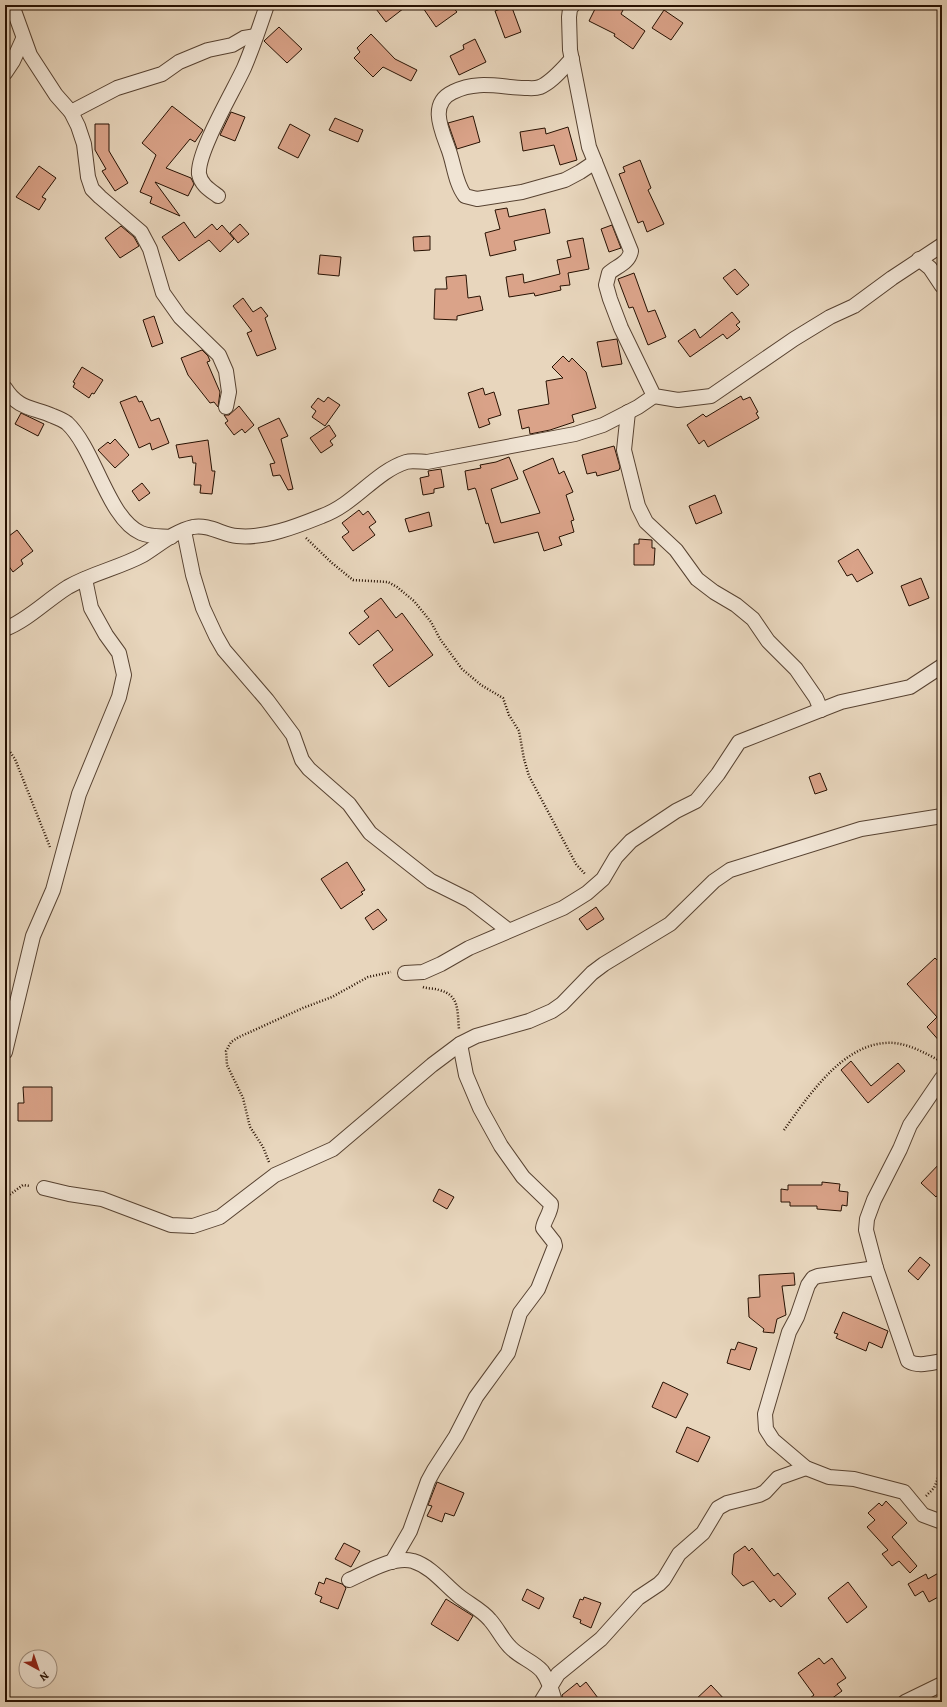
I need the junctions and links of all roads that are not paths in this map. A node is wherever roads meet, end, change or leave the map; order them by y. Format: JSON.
{"nodes":[{"id":1,"x":12,"y":5,"type":"edge"},
{"id":2,"x":268,"y":5,"type":"edge"},
{"id":3,"x":573,"y":5,"type":"edge"},
{"id":4,"x":256,"y":36,"type":"junction"},
{"id":5,"x":23,"y":39,"type":"junction"},
{"id":6,"x":572,"y":60,"type":"junction"},
{"id":7,"x":5,"y":73,"type":"edge"},
{"id":8,"x":70,"y":112,"type":"junction"},
{"id":9,"x":595,"y":162,"type":"junction"},
{"id":10,"x":218,"y":196,"type":"dead end"},
{"id":11,"x":942,"y":245,"type":"edge"},
{"id":12,"x":919,"y":259,"type":"junction"},
{"id":13,"x":942,"y":286,"type":"edge"},
{"id":14,"x":5,"y":388,"type":"edge"},
{"id":15,"x":654,"y":396,"type":"junction"},
{"id":16,"x":226,"y":407,"type":"dead end"},
{"id":17,"x":628,"y":412,"type":"junction"},
{"id":18,"x":184,"y":531,"type":"junction"},
{"id":19,"x":171,"y":537,"type":"junction"},
{"id":20,"x":85,"y":579,"type":"junction"},
{"id":21,"x":5,"y":629,"type":"edge"},
{"id":22,"x":942,"y":666,"type":"edge"},
{"id":23,"x":822,"y":710,"type":"junction"},
{"id":24,"x":942,"y":816,"type":"edge"},
{"id":25,"x":508,"y":930,"type":"junction"},
{"id":26,"x":405,"y":972,"type":"road end"},
{"id":27,"x":460,"y":1044,"type":"junction"},
{"id":28,"x":5,"y":1052,"type":"edge"},
{"id":29,"x":942,"y":1078,"type":"edge"},
{"id":30,"x":44,"y":1188,"type":"road end"},
{"id":31,"x":876,"y":1268,"type":"junction"},
{"id":32,"x":942,"y":1361,"type":"edge"},
{"id":33,"x":806,"y":1468,"type":"junction"},
{"id":34,"x":942,"y":1522,"type":"edge"},
{"id":35,"x":392,"y":1562,"type":"junction"},
{"id":36,"x":349,"y":1580,"type":"dead end"},
{"id":37,"x":942,"y":1684,"type":"edge"},
{"id":38,"x":551,"y":1687,"type":"junction"},
{"id":39,"x":541,"y":1702,"type":"edge"},
{"id":40,"x":554,"y":1702,"type":"edge"},
{"id":41,"x":905,"y":1702,"type":"edge"}],
"edges":[{"from":1,"to":5,"type":"street"},
{"from":2,"to":4,"type":"street"},
{"from":3,"to":6,"type":"street"},
{"from":4,"to":8,"type":"street"},
{"from":4,"to":10,"type":"street"},
{"from":5,"to":7,"type":"street"},
{"from":5,"to":8,"type":"street"},
{"from":6,"to":9,"type":"street"},
{"from":6,"to":9,"type":"street"},
{"from":8,"to":16,"type":"street"},
{"from":9,"to":15,"type":"street"},
{"from":11,"to":12,"type":"street"},
{"from":12,"to":13,"type":"street"},
{"from":12,"to":15,"type":"street"},
{"from":14,"to":19,"type":"street"},
{"from":15,"to":17,"type":"street"},
{"from":17,"to":18,"type":"street"},
{"from":17,"to":23,"type":"street"},
{"from":18,"to":19,"type":"street"},
{"from":18,"to":25,"type":"street"},
{"from":19,"to":20,"type":"street"},
{"from":20,"to":21,"type":"street"},
{"from":20,"to":28,"type":"street"},
{"from":22,"to":23,"type":"street"},
{"from":23,"to":25,"type":"street"},
{"from":24,"to":27,"type":"street"},
{"from":25,"to":26,"type":"street"},
{"from":27,"to":30,"type":"street"},
{"from":27,"to":35,"type":"street"},
{"from":29,"to":31,"type":"street"},
{"from":31,"to":32,"type":"street"},
{"from":31,"to":33,"type":"street"},
{"from":33,"to":34,"type":"street"},
{"from":33,"to":38,"type":"street"},
{"from":35,"to":36,"type":"street"},
{"from":35,"to":38,"type":"street"},
{"from":37,"to":41,"type":"street"},
{"from":38,"to":39,"type":"street"},
{"from":38,"to":40,"type":"street"}]}
